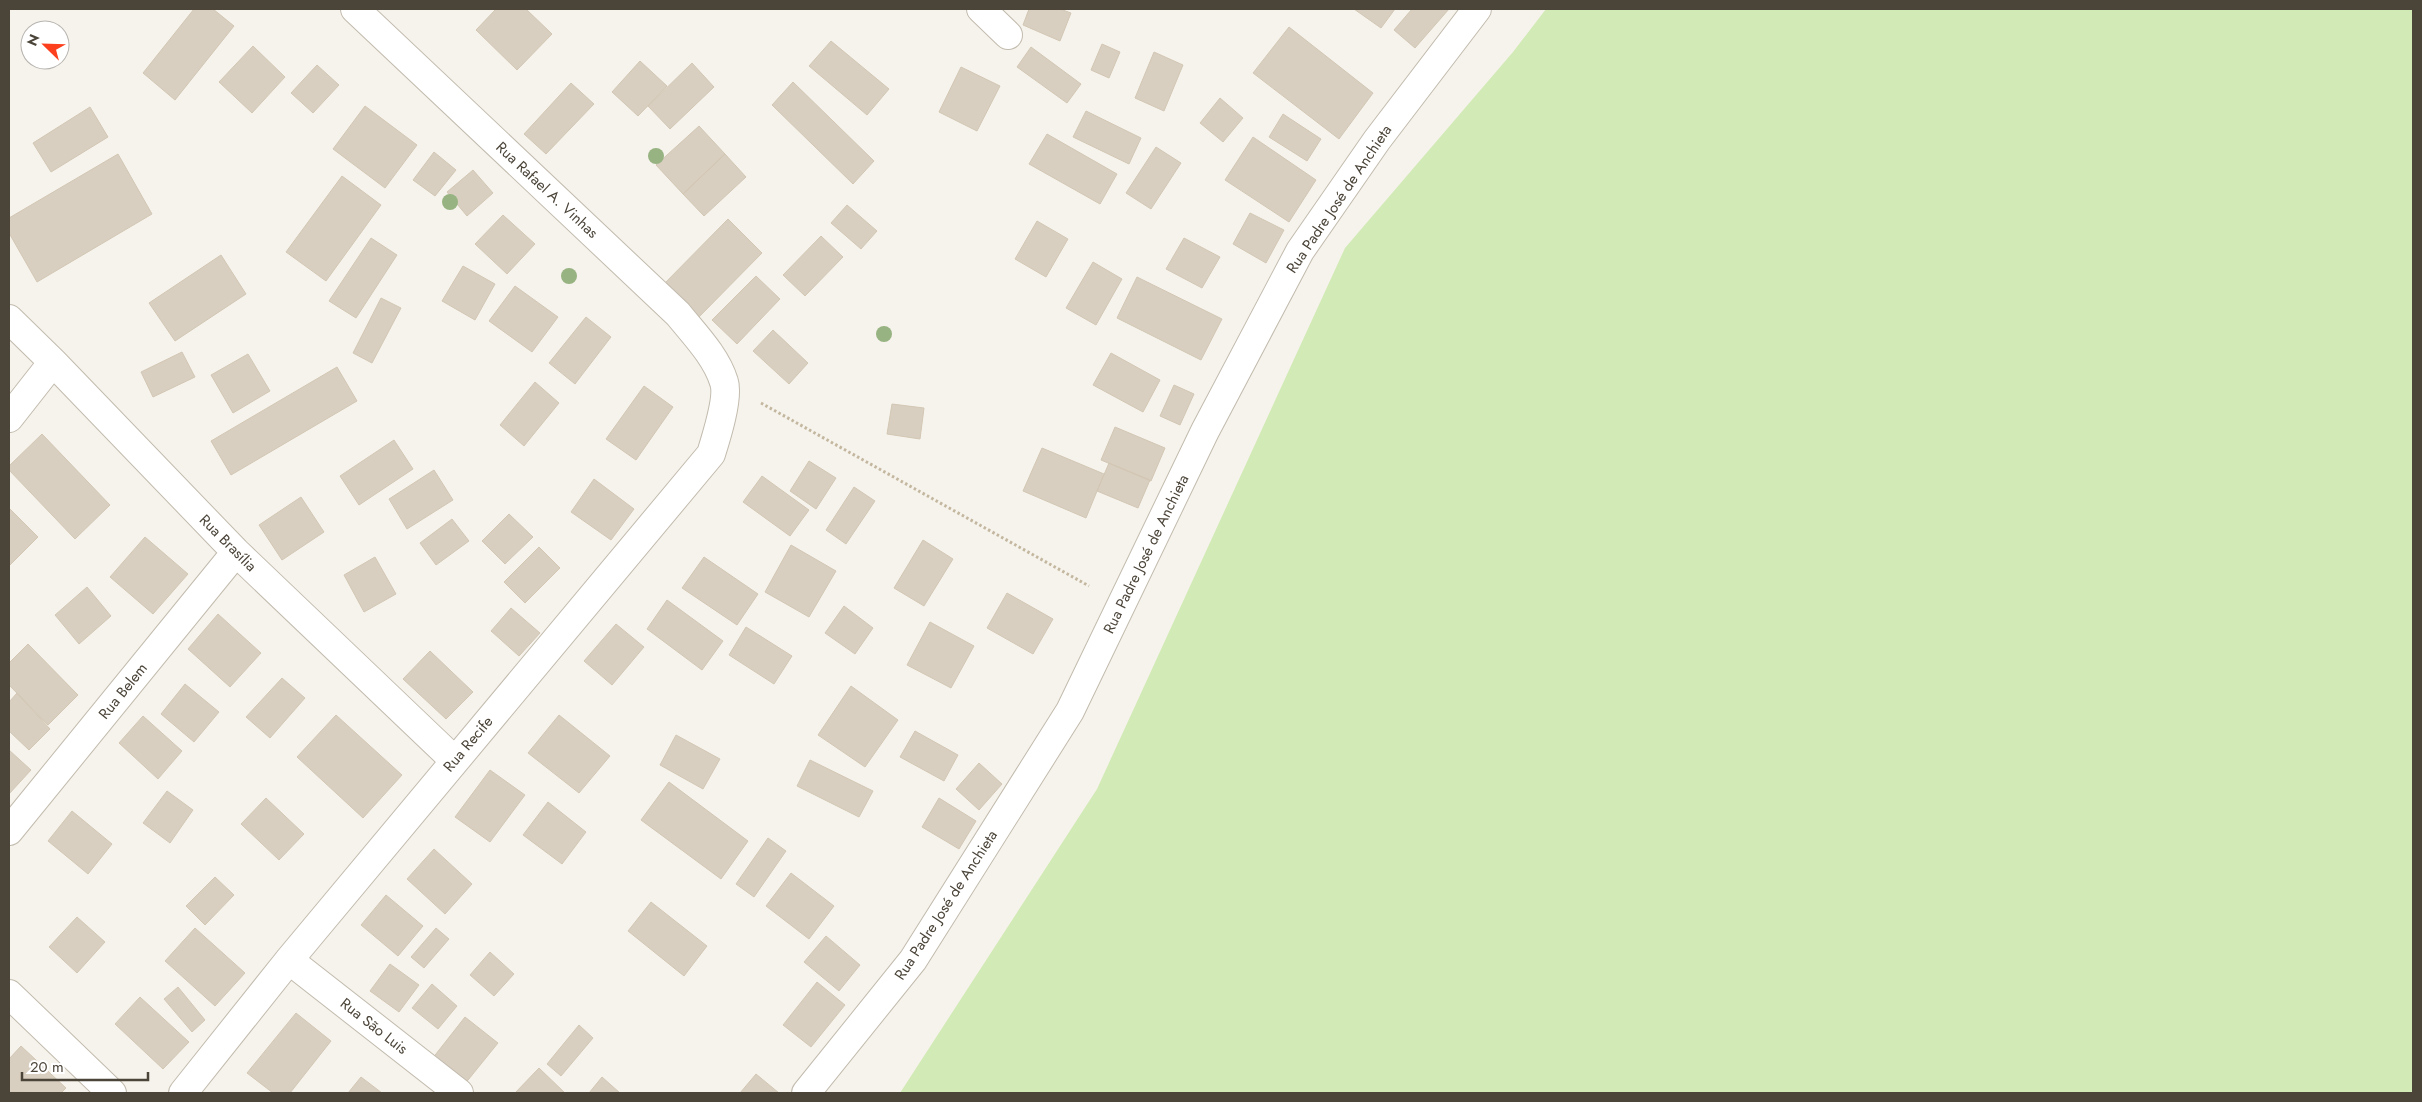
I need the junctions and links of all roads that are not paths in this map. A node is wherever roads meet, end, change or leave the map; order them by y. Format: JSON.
{"nodes":[{"id":1,"x":355,"y":9,"type":"edge"},
{"id":2,"x":981,"y":9,"type":"edge"},
{"id":3,"x":1477,"y":9,"type":"edge"},
{"id":4,"x":1008,"y":35,"type":"dead end"},
{"id":5,"x":9,"y":319,"type":"edge"},
{"id":6,"x":53,"y":362,"type":"junction"},
{"id":7,"x":725,"y":383,"type":"joint"},
{"id":8,"x":9,"y":418,"type":"edge"},
{"id":9,"x":236,"y":552,"type":"junction"},
{"id":10,"x":454,"y":760,"type":"junction"},
{"id":11,"x":9,"y":831,"type":"edge"},
{"id":12,"x":289,"y":960,"type":"junction"},
{"id":13,"x":9,"y":994,"type":"edge"},
{"id":14,"x":112,"y":1093,"type":"edge"},
{"id":15,"x":183,"y":1093,"type":"edge"},
{"id":16,"x":459,"y":1093,"type":"edge"},
{"id":17,"x":806,"y":1093,"type":"edge"}],
"edges":[{"from":1,"to":7,"type":"street","name":"Rua Rafael A. Vinhas"},
{"from":2,"to":4,"type":"street"},
{"from":3,"to":17,"type":"street","name":"Rua Padre José de Anchieta"},
{"from":5,"to":6,"type":"street","name":"Rua Brasília"},
{"from":6,"to":8,"type":"street"},
{"from":6,"to":9,"type":"street","name":"Rua Brasília"},
{"from":7,"to":10,"type":"street","name":"Rua Recife"},
{"from":9,"to":10,"type":"street","name":"Rua Brasília"},
{"from":9,"to":11,"type":"street","name":"Rua Belem"},
{"from":10,"to":12,"type":"street","name":"Rua Recife"},
{"from":12,"to":15,"type":"street","name":"Rua Recife"},
{"from":12,"to":16,"type":"street","name":"Rua São Luis"},
{"from":13,"to":14,"type":"street"}]}
